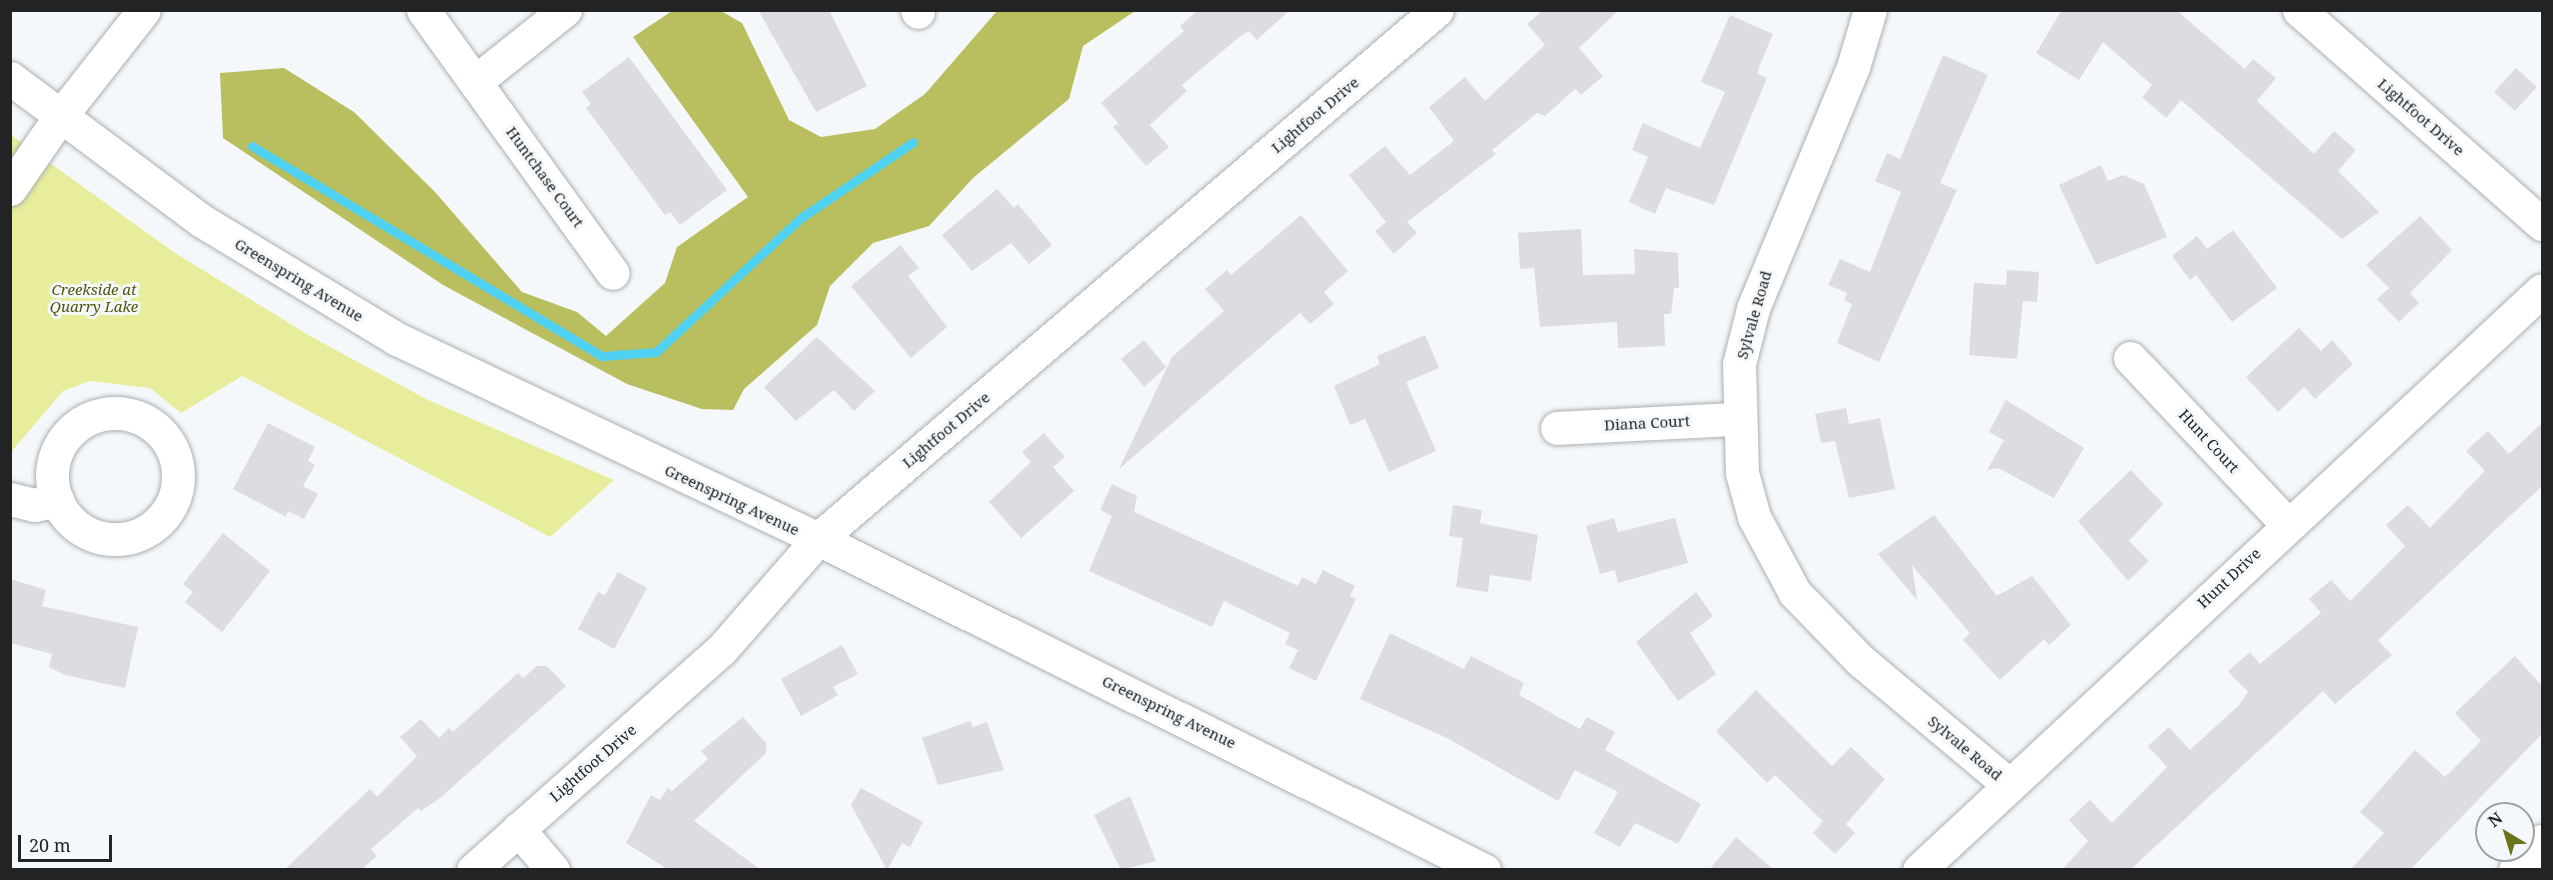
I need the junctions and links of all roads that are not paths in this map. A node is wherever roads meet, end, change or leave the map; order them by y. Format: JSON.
{"nodes":[{"id":1,"x":144,"y":10,"type":"edge"},
{"id":2,"x":423,"y":10,"type":"edge"},
{"id":3,"x":565,"y":10,"type":"edge"},
{"id":4,"x":1437,"y":10,"type":"edge"},
{"id":5,"x":1870,"y":10,"type":"edge"},
{"id":6,"x":2299,"y":10,"type":"edge"},
{"id":7,"x":10,"y":78,"type":"edge"},
{"id":8,"x":476,"y":81,"type":"junction"},
{"id":9,"x":59,"y":118,"type":"junction"},
{"id":10,"x":10,"y":189,"type":"edge"},
{"id":11,"x":2542,"y":224,"type":"edge"},
{"id":12,"x":614,"y":273,"type":"dead end"},
{"id":13,"x":2542,"y":290,"type":"edge"},
{"id":14,"x":2130,"y":358,"type":"dead end"},
{"id":15,"x":1737,"y":419,"type":"junction"},
{"id":16,"x":1557,"y":428,"type":"dead end"},
{"id":17,"x":10,"y":499,"type":"edge"},
{"id":18,"x":57,"y":500,"type":"dead end"},
{"id":19,"x":2287,"y":524,"type":"junction"},
{"id":20,"x":818,"y":539,"type":"junction"},
{"id":21,"x":2008,"y":784,"type":"junction"},
{"id":22,"x":518,"y":829,"type":"junction"},
{"id":23,"x":2542,"y":841,"type":"edge"},
{"id":24,"x":473,"y":870,"type":"edge"},
{"id":25,"x":553,"y":870,"type":"edge"},
{"id":26,"x":1484,"y":870,"type":"edge"},
{"id":27,"x":1918,"y":870,"type":"edge"},
{"id":28,"x":2515,"y":870,"type":"edge"}],
"edges":[{"from":1,"to":9,"type":"street"},
{"from":2,"to":8,"type":"street","name":"Huntchase Court"},
{"from":3,"to":8,"type":"street"},
{"from":4,"to":20,"type":"street","name":"Lightfoot Drive"},
{"from":5,"to":15,"type":"street","name":"Sylvale Road"},
{"from":6,"to":11,"type":"street","name":"Lightfoot Drive"},
{"from":7,"to":9,"type":"street","name":"Greenspring Avenue"},
{"from":8,"to":12,"type":"street","name":"Huntchase Court"},
{"from":9,"to":10,"type":"street"},
{"from":9,"to":20,"type":"street","name":"Greenspring Avenue"},
{"from":13,"to":19,"type":"street","name":"Hunt Drive"},
{"from":14,"to":19,"type":"street","name":"Hunt Court"},
{"from":15,"to":16,"type":"street","name":"Diana Court"},
{"from":15,"to":21,"type":"street","name":"Sylvale Road"},
{"from":17,"to":18,"type":"street"},
{"from":19,"to":21,"type":"street","name":"Hunt Drive"},
{"from":20,"to":22,"type":"street","name":"Lightfoot Drive"},
{"from":20,"to":26,"type":"street","name":"Greenspring Avenue"},
{"from":21,"to":27,"type":"street","name":"Hunt Drive"},
{"from":22,"to":24,"type":"street","name":"Lightfoot Drive"},
{"from":22,"to":25,"type":"street"},
{"from":23,"to":28,"type":"street"}]}
